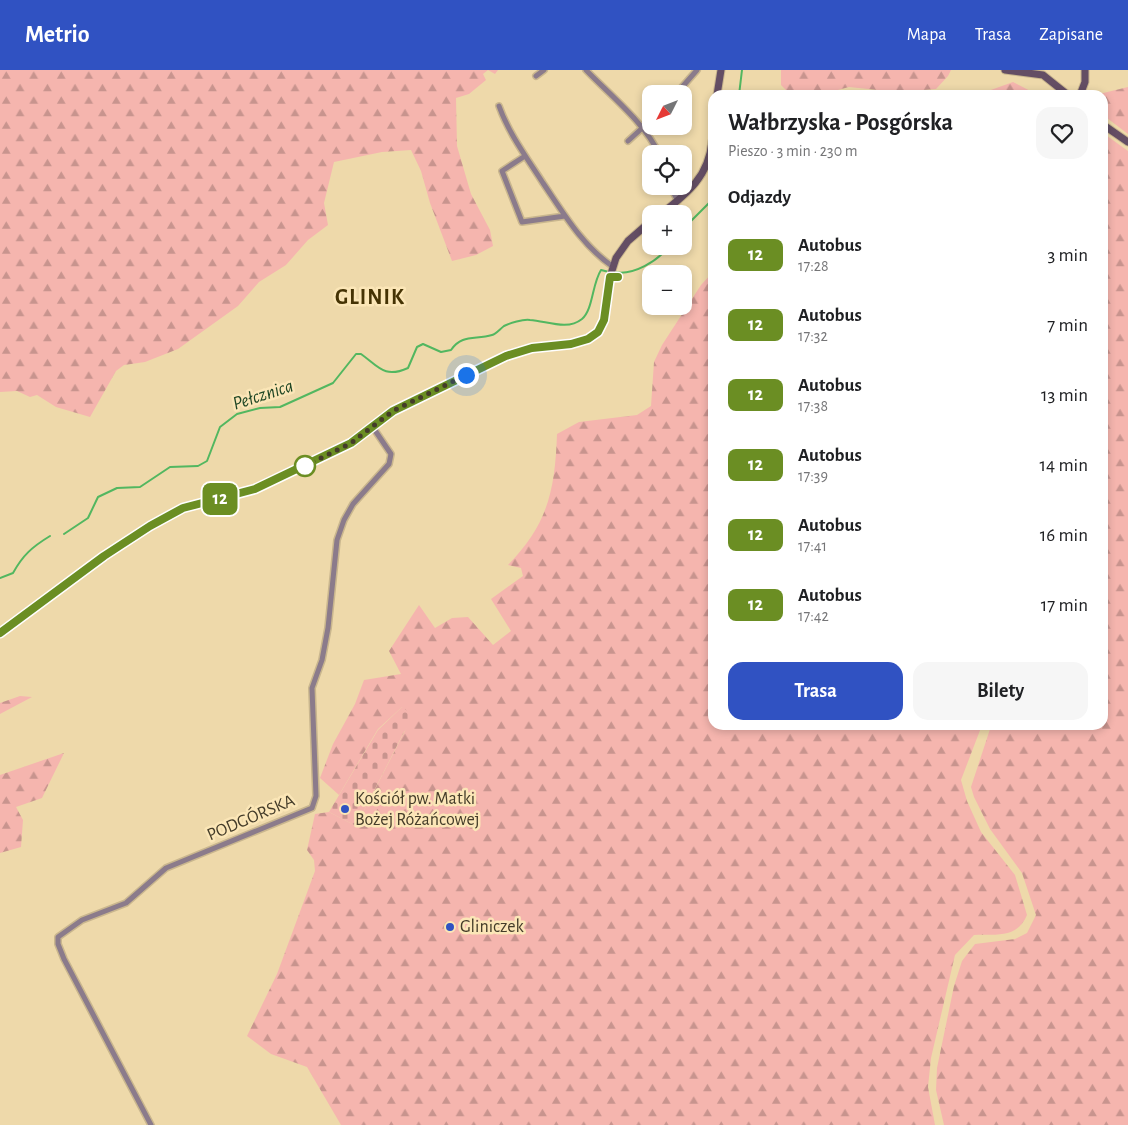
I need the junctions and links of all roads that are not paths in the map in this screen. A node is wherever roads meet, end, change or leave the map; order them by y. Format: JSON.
{"nodes":[{"id":1,"x":544,"y":70,"type":"edge"},
{"id":2,"x":586,"y":70,"type":"edge"},
{"id":3,"x":697,"y":70,"type":"edge"},
{"id":4,"x":721,"y":70,"type":"edge"},
{"id":5,"x":1005,"y":70,"type":"edge"},
{"id":6,"x":1085,"y":70,"type":"edge"},
{"id":7,"x":536,"y":76,"type":"dead end"},
{"id":8,"x":684,"y":85,"type":"edge"},
{"id":9,"x":718,"y":90,"type":"edge"},
{"id":10,"x":1062,"y":90,"type":"edge"},
{"id":11,"x":1082,"y":90,"type":"edge"},
{"id":12,"x":499,"y":106,"type":"dead end"},
{"id":13,"x":1108,"y":128,"type":"edge"},
{"id":14,"x":642,"y":129,"type":"joint"},
{"id":15,"x":647,"y":135,"type":"edge"},
{"id":16,"x":628,"y":141,"type":"dead end"},
{"id":17,"x":1128,"y":142,"type":"edge"},
{"id":18,"x":655,"y":145,"type":"edge"},
{"id":19,"x":525,"y":156,"type":"junction"},
{"id":20,"x":708,"y":163,"type":"edge"},
{"id":21,"x":675,"y":195,"type":"edge"},
{"id":22,"x":678,"y":201,"type":"junction"},
{"id":23,"x":673,"y":205,"type":"edge"},
{"id":24,"x":565,"y":216,"type":"junction"},
{"id":25,"x":642,"y":229,"type":"edge"},
{"id":26,"x":612,"y":270,"type":"junction"},
{"id":27,"x":372,"y":426,"type":"junction"},
{"id":28,"x":0,"y":633,"type":"edge"},
{"id":29,"x":151,"y":1125,"type":"edge"}],
"edges":[{"from":1,"to":7,"type":"street"},
{"from":2,"to":14,"type":"street"},
{"from":3,"to":8,"type":"street"},
{"from":4,"to":9,"type":"main road"},
{"from":5,"to":10,"type":"main road"},
{"from":6,"to":11,"type":"main road"},
{"from":12,"to":19,"type":"street"},
{"from":13,"to":17,"type":"main road"},
{"from":14,"to":16,"type":"street"},
{"from":15,"to":18,"type":"street"},
{"from":19,"to":24,"type":"street"},
{"from":19,"to":24,"type":"street"},
{"from":20,"to":22,"type":"main road"},
{"from":21,"to":22,"type":"street"},
{"from":22,"to":23,"type":"main road"},
{"from":24,"to":26,"type":"street"},
{"from":25,"to":26,"type":"main road"},
{"from":26,"to":27,"type":"main road"},
{"from":27,"to":28,"type":"main road"},
{"from":27,"to":29,"type":"street","name":"PODGÓRSKA"}]}
